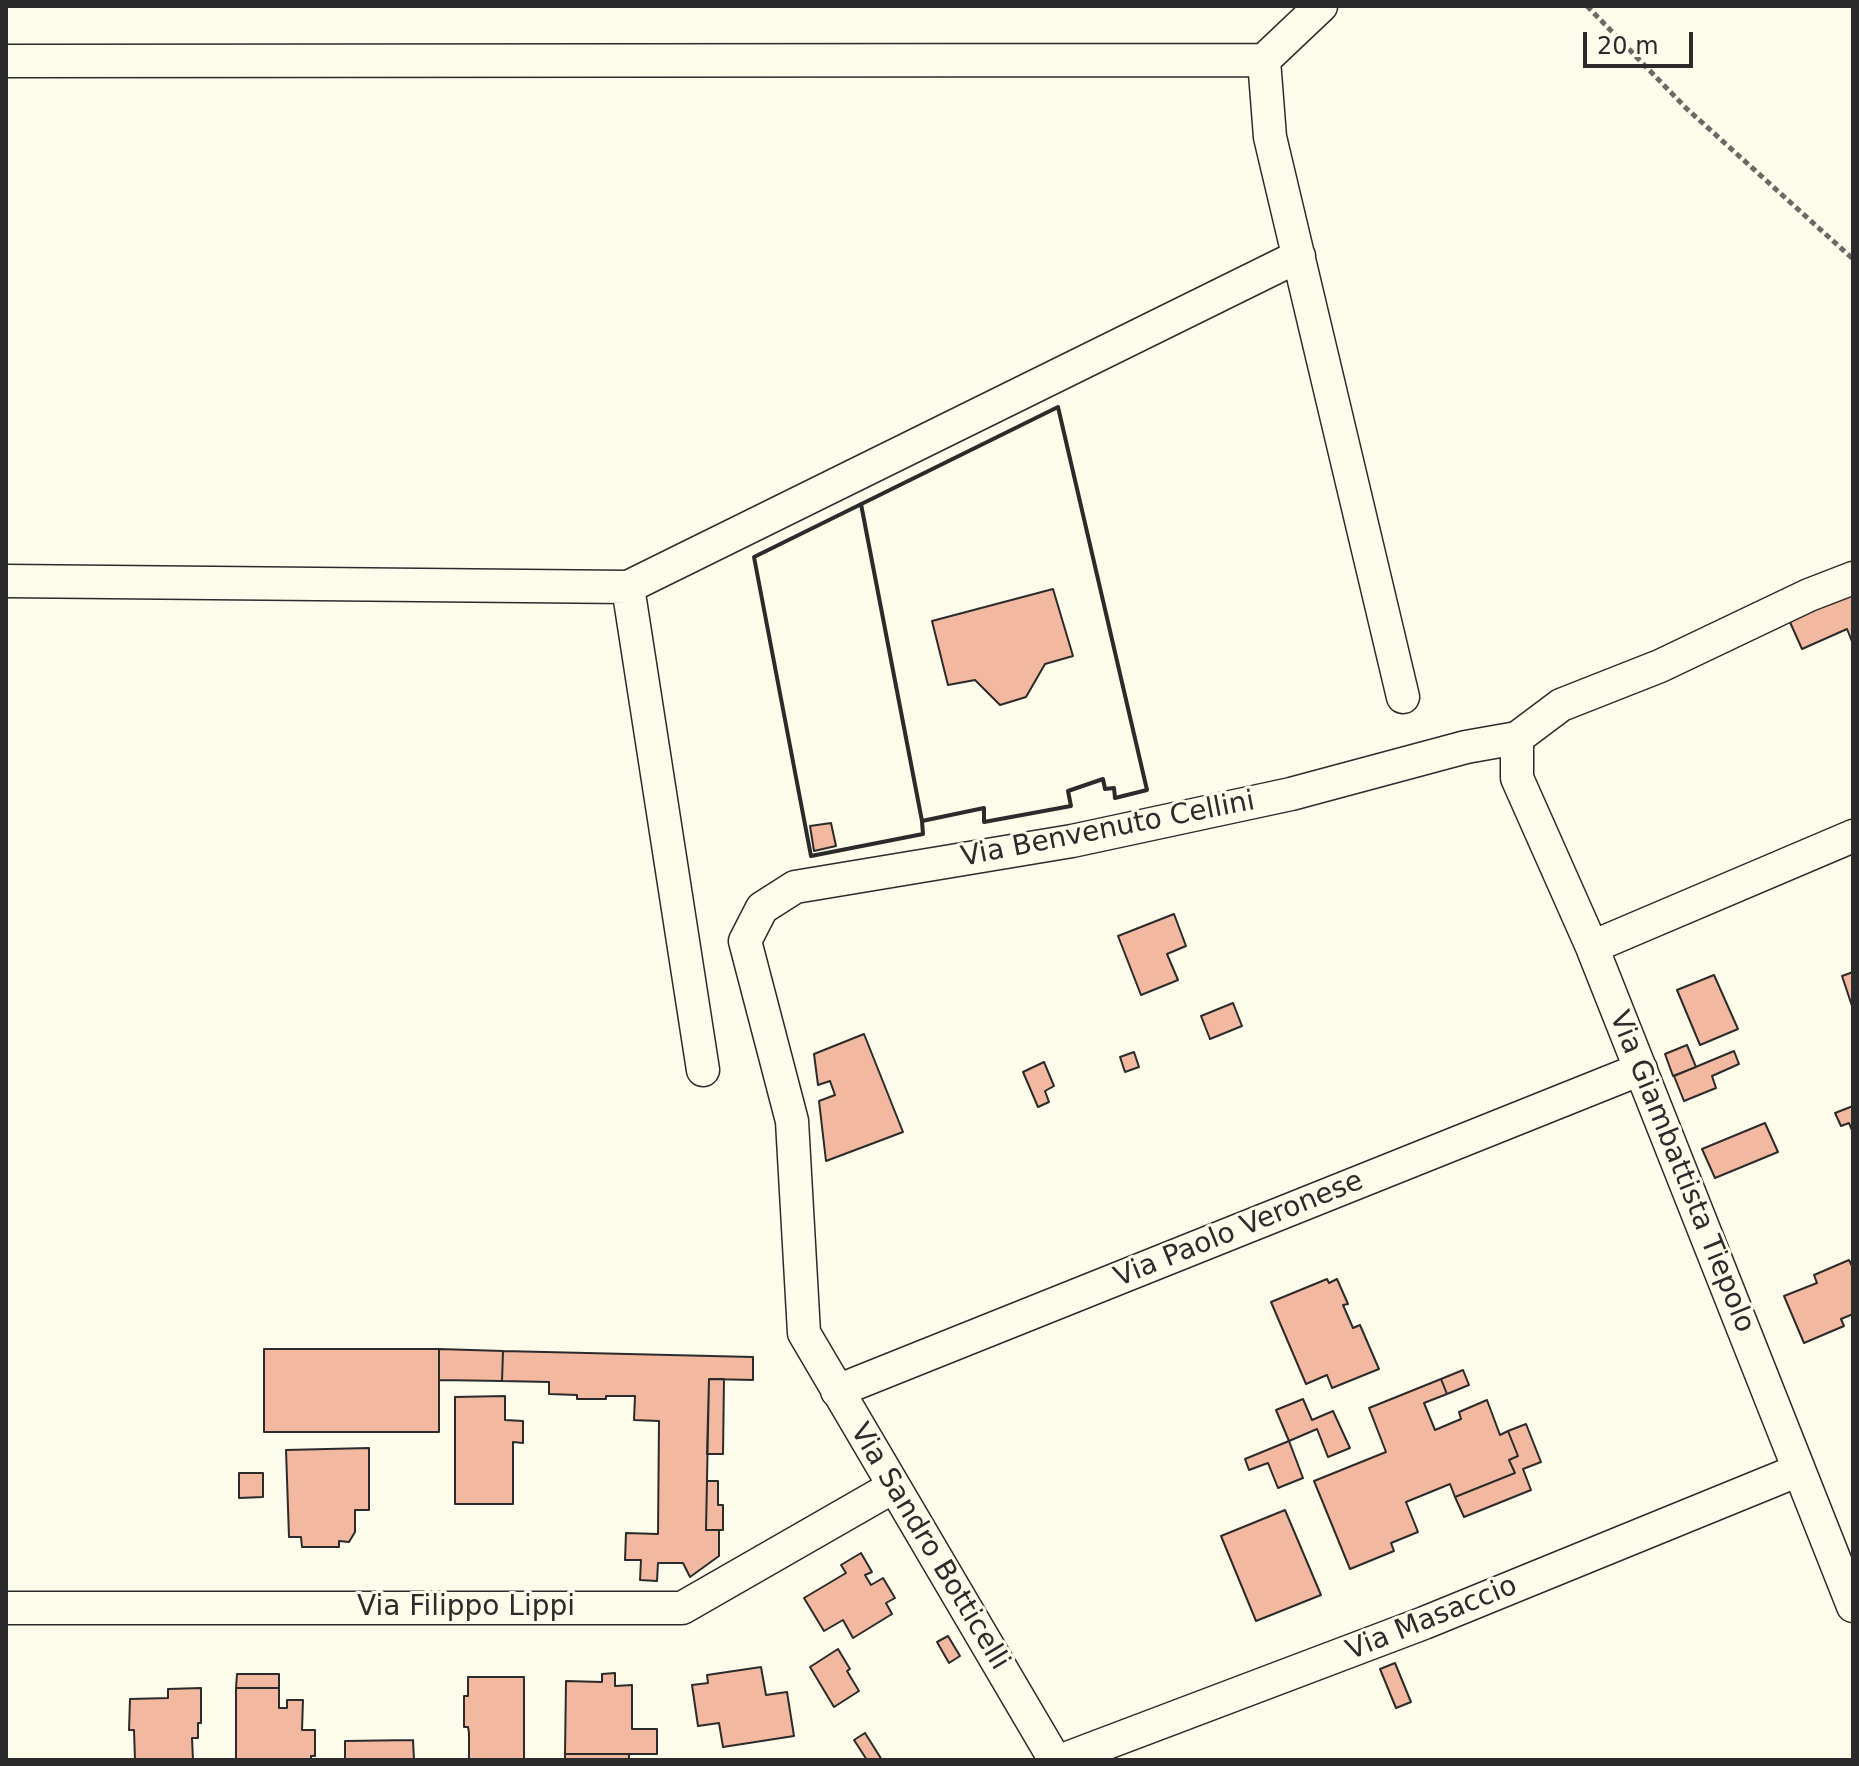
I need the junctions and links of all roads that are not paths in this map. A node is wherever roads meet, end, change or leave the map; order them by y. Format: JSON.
{"nodes":[{"id":1,"x":1317,"y":7,"type":"edge"},
{"id":2,"x":1264,"y":60,"type":"junction"},
{"id":3,"x":6,"y":61,"type":"edge"},
{"id":4,"x":1299,"y":256,"type":"junction"},
{"id":5,"x":1853,"y":578,"type":"edge"},
{"id":6,"x":6,"y":581,"type":"edge"},
{"id":7,"x":628,"y":587,"type":"junction"},
{"id":8,"x":1403,"y":697,"type":"dead end"},
{"id":9,"x":1517,"y":738,"type":"junction"},
{"id":10,"x":1853,"y":836,"type":"edge"},
{"id":11,"x":1592,"y":947,"type":"junction"},
{"id":12,"x":1641,"y":1069,"type":"junction"},
{"id":13,"x":703,"y":1070,"type":"dead end"},
{"id":14,"x":804,"y":1333,"type":"joint"},
{"id":15,"x":837,"y":1391,"type":"junction"},
{"id":16,"x":1799,"y":1470,"type":"junction"},
{"id":17,"x":893,"y":1487,"type":"junction"},
{"id":18,"x":1853,"y":1606,"type":"edge"},
{"id":19,"x":6,"y":1608,"type":"edge"},
{"id":20,"x":1055,"y":1760,"type":"edge"},
{"id":21,"x":1062,"y":1760,"type":"edge"}],
"edges":[{"from":1,"to":2,"type":"street"},
{"from":2,"to":3,"type":"street"},
{"from":2,"to":4,"type":"street"},
{"from":4,"to":7,"type":"street"},
{"from":4,"to":8,"type":"street"},
{"from":5,"to":9,"type":"street","name":"Via Benvenuto Cellini"},
{"from":6,"to":7,"type":"street"},
{"from":7,"to":13,"type":"street"},
{"from":9,"to":11,"type":"street","name":"Via Giambattista Tiepolo"},
{"from":9,"to":14,"type":"street","name":"Via Benvenuto Cellini"},
{"from":10,"to":11,"type":"street"},
{"from":11,"to":12,"type":"street","name":"Via Giambattista Tiepolo"},
{"from":12,"to":15,"type":"street","name":"Via Paolo Veronese"},
{"from":12,"to":16,"type":"street","name":"Via Giambattista Tiepolo"},
{"from":14,"to":15,"type":"street","name":"Via Sandro Botticelli"},
{"from":15,"to":17,"type":"street","name":"Via Sandro Botticelli"},
{"from":16,"to":18,"type":"street","name":"Via Giambattista Tiepolo"},
{"from":16,"to":21,"type":"street","name":"Via Masaccio"},
{"from":17,"to":19,"type":"street","name":"Via Filippo Lippi"},
{"from":17,"to":20,"type":"street","name":"Via Sandro Botticelli"}]}
